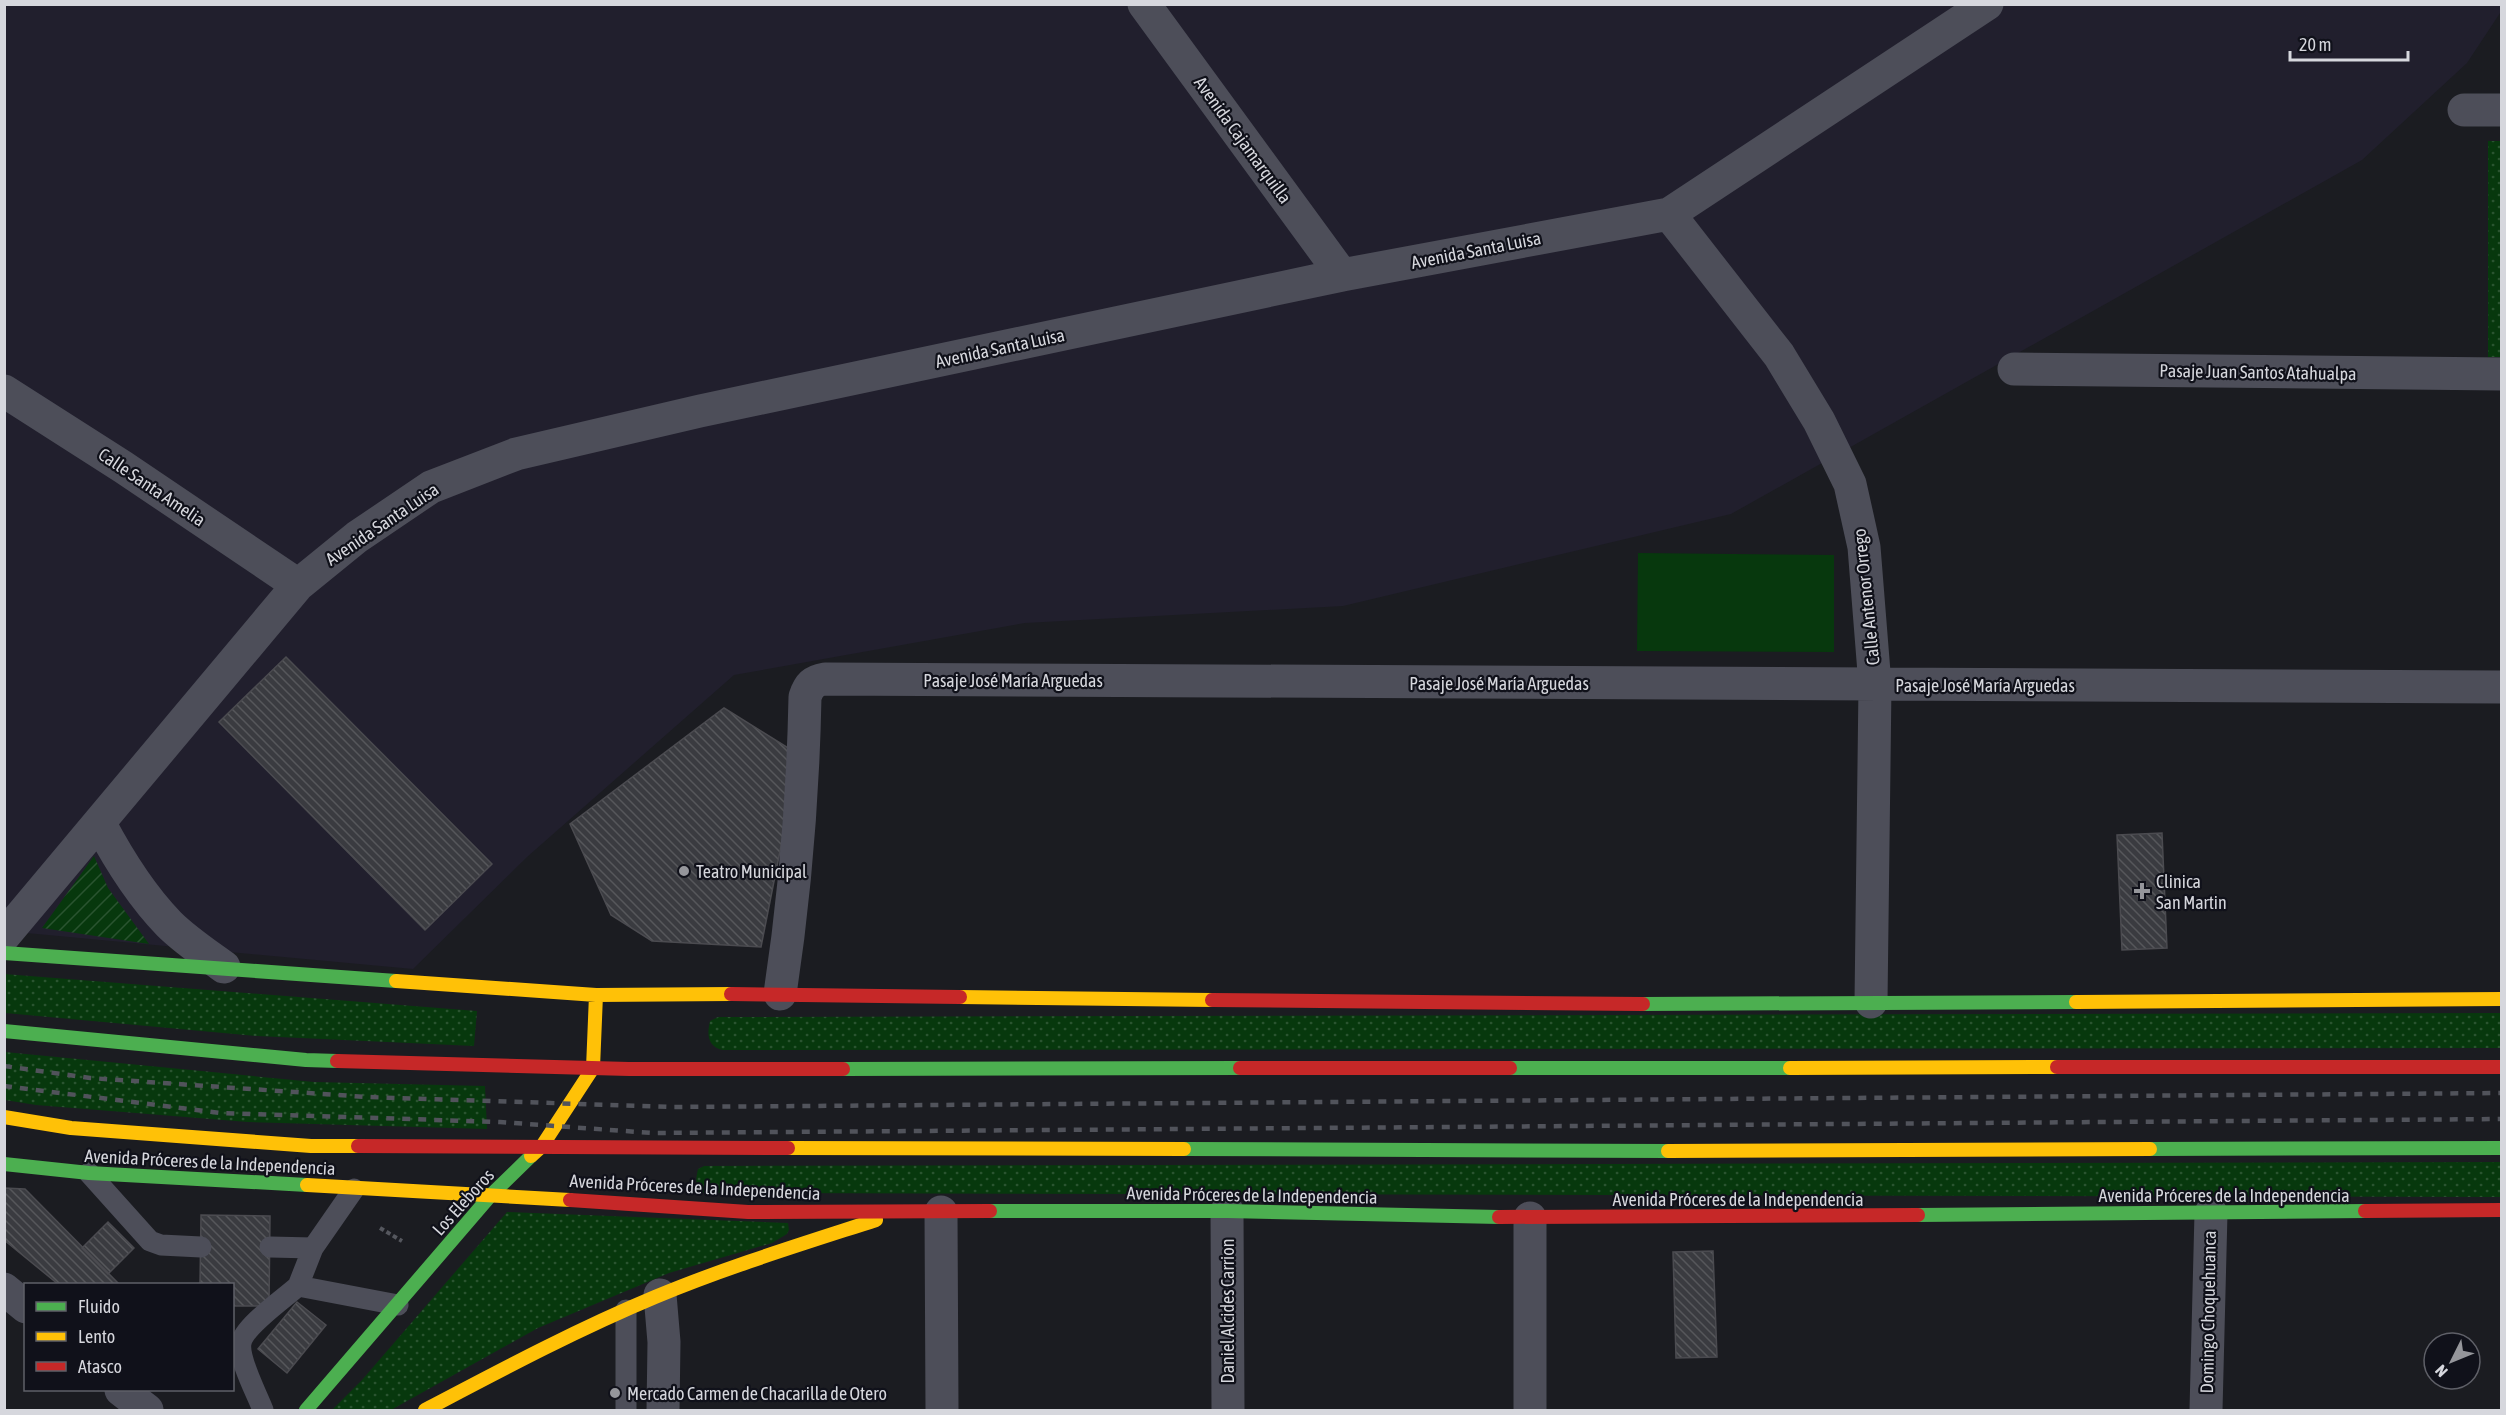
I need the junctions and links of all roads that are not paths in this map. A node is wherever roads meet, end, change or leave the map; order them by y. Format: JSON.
{"nodes":[{"id":1,"x":1144,"y":4,"type":"edge"},
{"id":2,"x":1980,"y":6,"type":"edge"},
{"id":3,"x":2464,"y":110,"type":"dead end"},
{"id":4,"x":2502,"y":110,"type":"edge"},
{"id":5,"x":1669,"y":214,"type":"junction"},
{"id":6,"x":1342,"y":275,"type":"junction"},
{"id":7,"x":2014,"y":369,"type":"dead end"},
{"id":8,"x":2502,"y":374,"type":"edge"},
{"id":9,"x":4,"y":391,"type":"edge"},
{"id":10,"x":298,"y":585,"type":"junction"},
{"id":11,"x":1875,"y":685,"type":"junction"},
{"id":12,"x":2502,"y":687,"type":"edge"},
{"id":13,"x":100,"y":824,"type":"junction"},
{"id":14,"x":4,"y":936,"type":"edge"},
{"id":15,"x":4,"y":953,"type":"edge"},
{"id":16,"x":224,"y":967,"type":"junction"},
{"id":17,"x":780,"y":994,"type":"junction"},
{"id":18,"x":596,"y":995,"type":"junction"},
{"id":19,"x":2502,"y":999,"type":"edge"},
{"id":20,"x":1871,"y":1002,"type":"junction"},
{"id":21,"x":4,"y":1031,"type":"edge"},
{"id":22,"x":2502,"y":1067,"type":"edge"},
{"id":23,"x":593,"y":1068,"type":"junction"},
{"id":24,"x":4,"y":1118,"type":"edge"},
{"id":25,"x":542,"y":1146,"type":"junction"},
{"id":26,"x":2502,"y":1148,"type":"edge"},
{"id":27,"x":4,"y":1164,"type":"edge"},
{"id":28,"x":89,"y":1173,"type":"junction"},
{"id":29,"x":354,"y":1189,"type":"junction"},
{"id":30,"x":491,"y":1195,"type":"junction"},
{"id":31,"x":2502,"y":1210,"type":"edge"},
{"id":32,"x":1227,"y":1211,"type":"junction"},
{"id":33,"x":902,"y":1212,"type":"junction"},
{"id":34,"x":941,"y":1212,"type":"junction"},
{"id":35,"x":2211,"y":1213,"type":"junction"},
{"id":36,"x":1530,"y":1218,"type":"junction"},
{"id":37,"x":201,"y":1246,"type":"dead end"},
{"id":38,"x":270,"y":1247,"type":"dead end"},
{"id":39,"x":313,"y":1248,"type":"junction"},
{"id":40,"x":298,"y":1286,"type":"junction"},
{"id":41,"x":4,"y":1289,"type":"edge"},
{"id":42,"x":660,"y":1295,"type":"junction"},
{"id":43,"x":24,"y":1305,"type":"edge"},
{"id":44,"x":398,"y":1305,"type":"junction"},
{"id":45,"x":626,"y":1310,"type":"junction"},
{"id":46,"x":123,"y":1391,"type":"edge"},
{"id":47,"x":147,"y":1410,"type":"edge"},
{"id":48,"x":263,"y":1410,"type":"edge"},
{"id":49,"x":306,"y":1410,"type":"edge"},
{"id":50,"x":425,"y":1410,"type":"edge"},
{"id":51,"x":626,"y":1410,"type":"edge"},
{"id":52,"x":663,"y":1410,"type":"edge"},
{"id":53,"x":942,"y":1410,"type":"edge"},
{"id":54,"x":1228,"y":1410,"type":"edge"},
{"id":55,"x":1530,"y":1410,"type":"edge"},
{"id":56,"x":2206,"y":1410,"type":"edge"}],
"edges":[{"from":1,"to":6,"type":"street","name":"Avenida Cajamarquilla"},
{"from":2,"to":5,"type":"street","name":"Avenida Santa Luisa"},
{"from":3,"to":4,"type":"street"},
{"from":5,"to":6,"type":"street","name":"Avenida Santa Luisa"},
{"from":5,"to":11,"type":"street","name":"Calle Antenor Orrego"},
{"from":6,"to":10,"type":"street","name":"Avenida Santa Luisa"},
{"from":7,"to":8,"type":"street","name":"Pasaje Juan Santos Atahualpa"},
{"from":9,"to":10,"type":"street","name":"Calle Santa Amelia"},
{"from":10,"to":13,"type":"street","name":"Avenida Santa Luisa"},
{"from":11,"to":12,"type":"street","name":"Pasaje José María Arguedas"},
{"from":11,"to":17,"type":"street","name":"Pasaje José María Arguedas"},
{"from":11,"to":20,"type":"street","name":"Calle Antenor Orrego"},
{"from":13,"to":14,"type":"street","name":"Avenida Santa Luisa"},
{"from":13,"to":16,"type":"street"},
{"from":15,"to":16,"type":"main road"},
{"from":16,"to":18,"type":"main road"},
{"from":17,"to":18,"type":"main road"},
{"from":17,"to":20,"type":"main road"},
{"from":18,"to":23,"type":"main road"},
{"from":19,"to":20,"type":"main road"},
{"from":21,"to":23,"type":"main road"},
{"from":22,"to":23,"type":"main road"},
{"from":23,"to":25,"type":"main road","name":"Los Eleboros"},
{"from":24,"to":25,"type":"main road","name":"Avenida Próceres de la Independencia"},
{"from":25,"to":26,"type":"main road","name":"Avenida Próceres de la Independencia"},
{"from":25,"to":30,"type":"main road","name":"Los Eleboros"},
{"from":27,"to":28,"type":"main road","name":"Avenida Próceres de la Independencia"},
{"from":28,"to":29,"type":"main road","name":"Avenida Próceres de la Independencia"},
{"from":28,"to":37,"type":"lane"},
{"from":29,"to":30,"type":"main road","name":"Avenida Próceres de la Independencia"},
{"from":29,"to":39,"type":"lane"},
{"from":30,"to":33,"type":"main road","name":"Avenida Próceres de la Independencia"},
{"from":30,"to":44,"type":"main road","name":"Los Eleboros"},
{"from":31,"to":35,"type":"main road","name":"Avenida Próceres de la Independencia"},
{"from":32,"to":34,"type":"main road","name":"Avenida Próceres de la Independencia"},
{"from":32,"to":36,"type":"main road","name":"Avenida Próceres de la Independencia"},
{"from":32,"to":54,"type":"street","name":"Daniel Alcides Carrion"},
{"from":33,"to":34,"type":"main road","name":"Avenida Próceres de la Independencia"},
{"from":33,"to":42,"type":"main road"},
{"from":34,"to":53,"type":"street"},
{"from":35,"to":36,"type":"main road","name":"Avenida Próceres de la Independencia"},
{"from":35,"to":56,"type":"street","name":"Domingo Choquehuanca"},
{"from":36,"to":55,"type":"street"},
{"from":38,"to":39,"type":"lane"},
{"from":39,"to":40,"type":"lane"},
{"from":40,"to":44,"type":"lane"},
{"from":40,"to":48,"type":"lane"},
{"from":41,"to":43,"type":"street"},
{"from":42,"to":45,"type":"main road"},
{"from":42,"to":52,"type":"street"},
{"from":44,"to":49,"type":"main road","name":"Los Eleboros"},
{"from":45,"to":50,"type":"main road"},
{"from":45,"to":51,"type":"lane"},
{"from":46,"to":47,"type":"street"}]}
